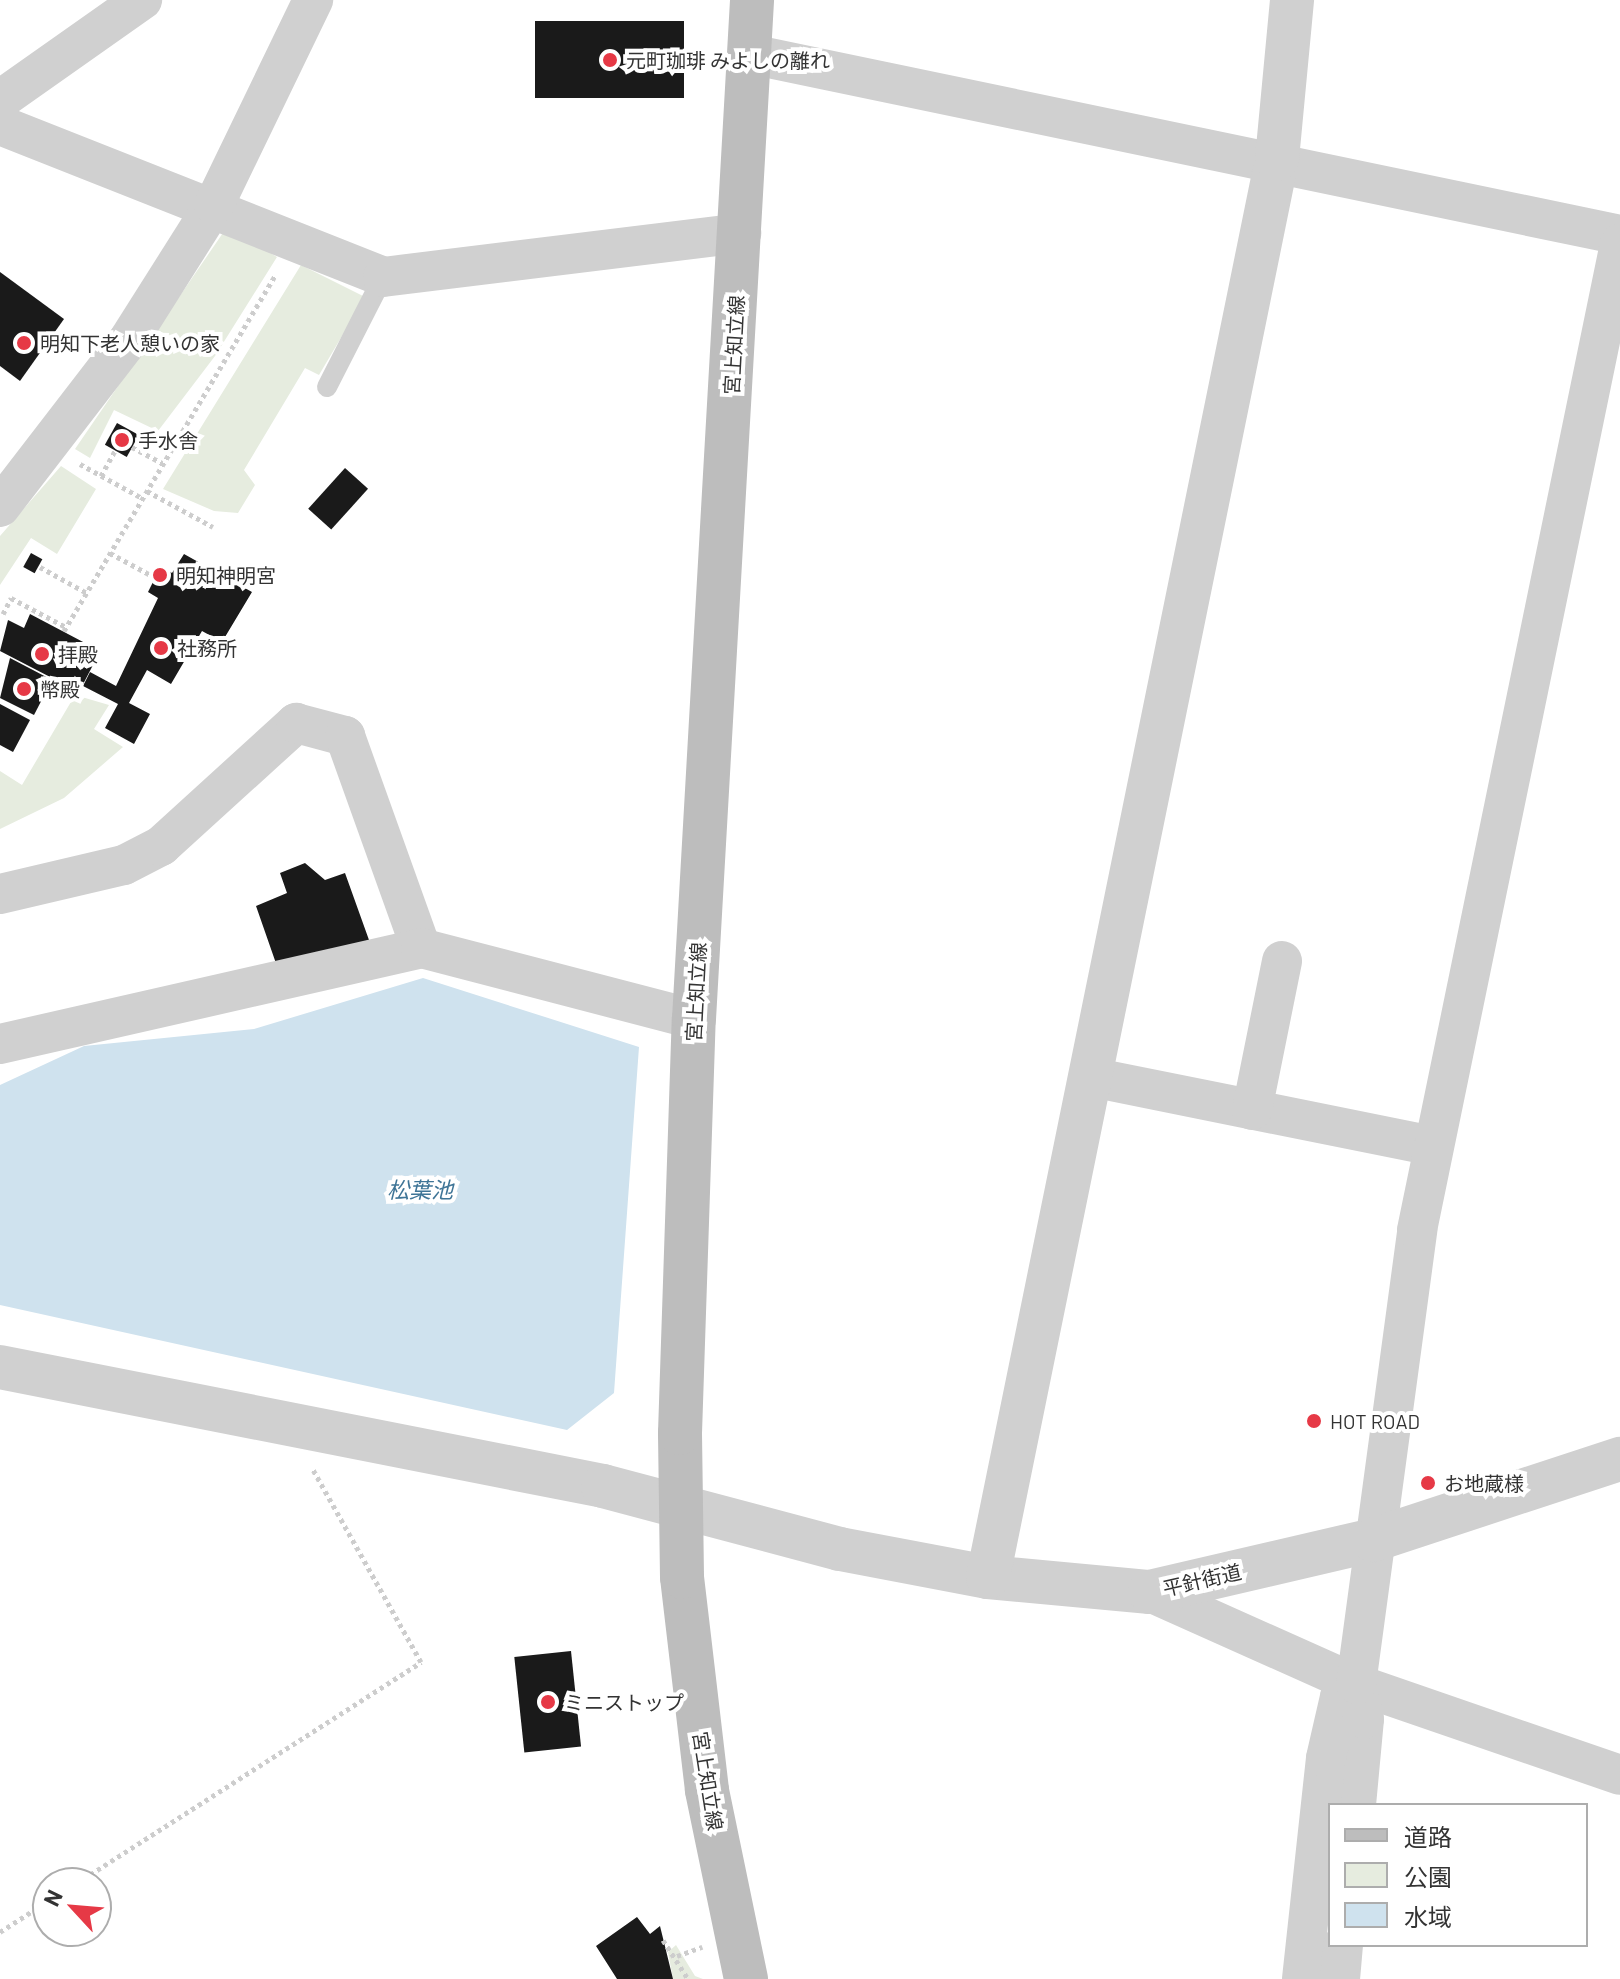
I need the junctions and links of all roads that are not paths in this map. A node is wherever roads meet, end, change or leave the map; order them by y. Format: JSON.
{"nodes":[{"id":1,"x":142,"y":0,"type":"edge"},
{"id":2,"x":313,"y":0,"type":"edge"},
{"id":3,"x":752,"y":0,"type":"edge"},
{"id":4,"x":1292,"y":0,"type":"edge"},
{"id":5,"x":750,"y":54,"type":"junction"},
{"id":6,"x":0,"y":100,"type":"edge"},
{"id":7,"x":0,"y":125,"type":"edge"},
{"id":8,"x":1277,"y":159,"type":"junction"},
{"id":9,"x":214,"y":205,"type":"junction"},
{"id":10,"x":741,"y":233,"type":"junction"},
{"id":11,"x":1620,"y":235,"type":"edge"},
{"id":12,"x":1620,"y":244,"type":"edge"},
{"id":13,"x":383,"y":277,"type":"junction"},
{"id":14,"x":327,"y":387,"type":"dead end"},
{"id":15,"x":0,"y":507,"type":"edge"},
{"id":16,"x":0,"y":894,"type":"edge"},
{"id":17,"x":421,"y":948,"type":"junction"},
{"id":18,"x":1282,"y":961,"type":"dead end"},
{"id":19,"x":694,"y":1019,"type":"junction"},
{"id":20,"x":0,"y":1044,"type":"edge"},
{"id":21,"x":1091,"y":1077,"type":"junction"},
{"id":22,"x":1252,"y":1110,"type":"junction"},
{"id":23,"x":1433,"y":1146,"type":"junction"},
{"id":24,"x":0,"y":1367,"type":"edge"},
{"id":25,"x":1620,"y":1459,"type":"edge"},
{"id":26,"x":681,"y":1508,"type":"junction"},
{"id":27,"x":1373,"y":1540,"type":"junction"},
{"id":28,"x":988,"y":1577,"type":"junction"},
{"id":29,"x":1150,"y":1592,"type":"junction"},
{"id":30,"x":1356,"y":1684,"type":"junction"},
{"id":31,"x":1620,"y":1775,"type":"edge"},
{"id":32,"x":1356,"y":1803,"type":"edge"},
{"id":33,"x":1343,"y":1947,"type":"edge"},
{"id":34,"x":746,"y":1979,"type":"edge"},
{"id":35,"x":1302,"y":1979,"type":"edge"},
{"id":36,"x":1340,"y":1979,"type":"edge"}],
"edges":[{"from":1,"to":6,"type":"street"},
{"from":2,"to":9,"type":"street"},
{"from":3,"to":5,"type":"main road","name":"宮上知立線"},
{"from":4,"to":8,"type":"street"},
{"from":5,"to":8,"type":"street"},
{"from":5,"to":10,"type":"main road","name":"宮上知立線"},
{"from":7,"to":9,"type":"street"},
{"from":8,"to":11,"type":"street"},
{"from":8,"to":21,"type":"street"},
{"from":9,"to":13,"type":"street"},
{"from":9,"to":15,"type":"street"},
{"from":10,"to":13,"type":"street"},
{"from":10,"to":19,"type":"main road","name":"宮上知立線"},
{"from":12,"to":23,"type":"street"},
{"from":13,"to":14,"type":"lane"},
{"from":16,"to":17,"type":"street"},
{"from":17,"to":19,"type":"street"},
{"from":17,"to":20,"type":"street"},
{"from":18,"to":22,"type":"street"},
{"from":19,"to":26,"type":"main road","name":"宮上知立線"},
{"from":21,"to":22,"type":"street"},
{"from":21,"to":28,"type":"street"},
{"from":22,"to":23,"type":"street"},
{"from":23,"to":27,"type":"street"},
{"from":24,"to":26,"type":"street","name":"平針街道"},
{"from":25,"to":27,"type":"street","name":"平針街道"},
{"from":26,"to":28,"type":"street","name":"平針街道"},
{"from":26,"to":34,"type":"main road","name":"宮上知立線"},
{"from":27,"to":29,"type":"street","name":"平針街道"},
{"from":27,"to":30,"type":"street"},
{"from":28,"to":29,"type":"street","name":"平針街道"},
{"from":29,"to":30,"type":"street"},
{"from":30,"to":31,"type":"street"},
{"from":30,"to":32,"type":"street"},
{"from":30,"to":35,"type":"street"},
{"from":33,"to":36,"type":"street"}]}
